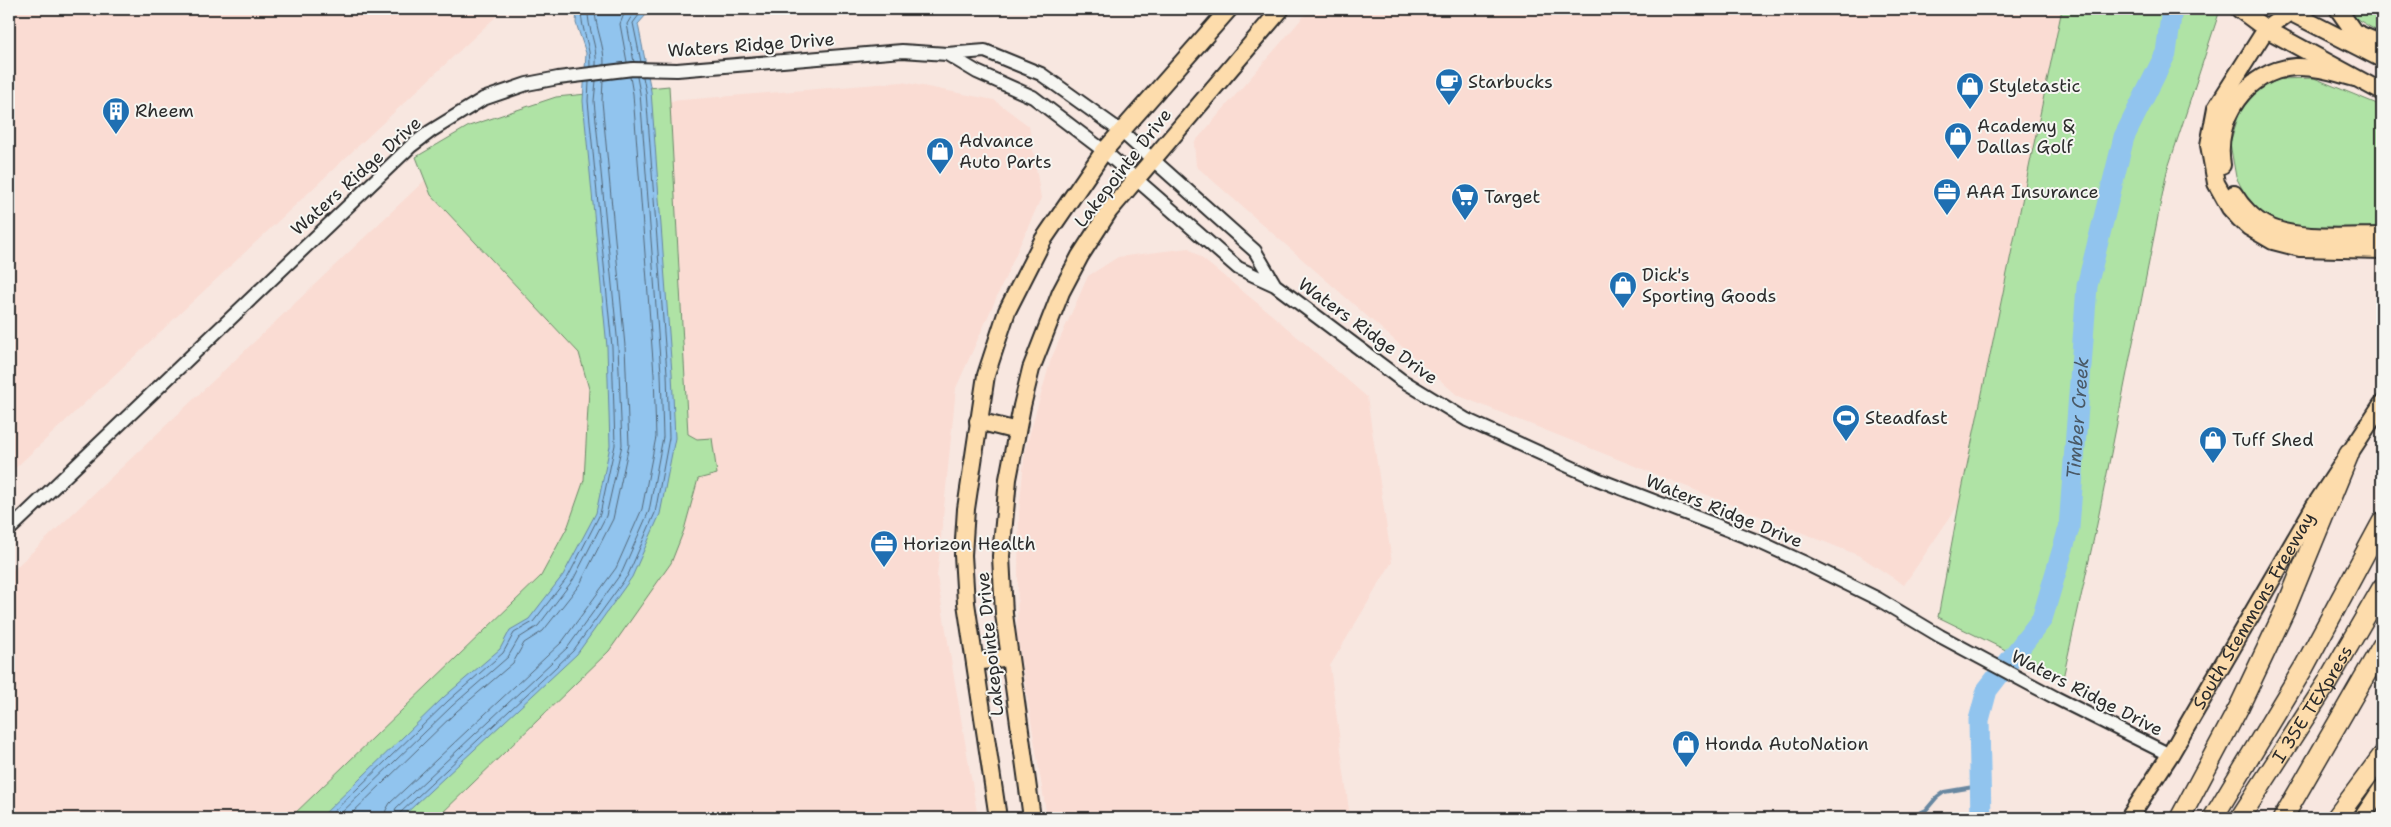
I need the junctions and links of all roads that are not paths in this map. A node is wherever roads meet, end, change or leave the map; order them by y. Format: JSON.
{"nodes":[{"id":1,"x":1229,"y":9,"type":"edge"},
{"id":2,"x":1281,"y":9,"type":"edge"},
{"id":3,"x":2239,"y":9,"type":"edge"},
{"id":4,"x":2338,"y":9,"type":"edge"},
{"id":5,"x":2289,"y":10,"type":"edge"},
{"id":6,"x":2266,"y":29,"type":"junction"},
{"id":7,"x":2382,"y":44,"type":"edge"},
{"id":8,"x":947,"y":54,"type":"junction"},
{"id":9,"x":2382,"y":59,"type":"edge"},
{"id":10,"x":2355,"y":78,"type":"junction"},
{"id":11,"x":2382,"y":92,"type":"edge"},
{"id":12,"x":1122,"y":132,"type":"junction"},
{"id":13,"x":1104,"y":151,"type":"junction"},
{"id":14,"x":1152,"y":160,"type":"junction"},
{"id":15,"x":1135,"y":180,"type":"junction"},
{"id":16,"x":2382,"y":236,"type":"edge"},
{"id":17,"x":2382,"y":250,"type":"edge"},
{"id":18,"x":1275,"y":285,"type":"junction"},
{"id":19,"x":2382,"y":404,"type":"edge"},
{"id":20,"x":978,"y":422,"type":"junction"},
{"id":21,"x":1017,"y":431,"type":"junction"},
{"id":22,"x":2349,"y":454,"type":"junction"},
{"id":23,"x":2382,"y":522,"type":"edge"},
{"id":24,"x":9,"y":530,"type":"edge"},
{"id":25,"x":2382,"y":542,"type":"edge"},
{"id":26,"x":2382,"y":588,"type":"edge"},
{"id":27,"x":2382,"y":646,"type":"edge"},
{"id":28,"x":1009,"y":657,"type":"junction"},
{"id":29,"x":975,"y":662,"type":"junction"},
{"id":30,"x":2304,"y":667,"type":"junction"},
{"id":31,"x":2170,"y":755,"type":"junction"},
{"id":32,"x":2382,"y":756,"type":"edge"},
{"id":33,"x":2302,"y":787,"type":"junction"},
{"id":34,"x":2382,"y":788,"type":"edge"},
{"id":35,"x":998,"y":818,"type":"edge"},
{"id":36,"x":1032,"y":818,"type":"edge"},
{"id":37,"x":2129,"y":818,"type":"edge"},
{"id":38,"x":2180,"y":818,"type":"edge"},
{"id":39,"x":2213,"y":818,"type":"edge"},
{"id":40,"x":2240,"y":818,"type":"edge"},
{"id":41,"x":2277,"y":818,"type":"edge"},
{"id":42,"x":2283,"y":818,"type":"edge"},
{"id":43,"x":2336,"y":818,"type":"edge"},
{"id":44,"x":2362,"y":818,"type":"edge"}],
"edges":[{"from":1,"to":12,"type":"main road","name":"Lakepointe Drive"},
{"from":2,"to":14,"type":"main road","name":"Lakepointe Drive"},
{"from":3,"to":6,"type":"main road"},
{"from":4,"to":7,"type":"main road"},
{"from":5,"to":6,"type":"main road"},
{"from":5,"to":9,"type":"main road"},
{"from":6,"to":10,"type":"main road"},
{"from":6,"to":17,"type":"main road"},
{"from":8,"to":12,"type":"street","name":"Waters Ridge Drive"},
{"from":8,"to":13,"type":"street","name":"Waters Ridge Drive"},
{"from":8,"to":24,"type":"street","name":"Waters Ridge Drive"},
{"from":10,"to":11,"type":"main road"},
{"from":10,"to":16,"type":"main road"},
{"from":12,"to":13,"type":"main road","name":"Lakepointe Drive"},
{"from":12,"to":14,"type":"street","name":"Waters Ridge Drive"},
{"from":13,"to":15,"type":"street","name":"Waters Ridge Drive"},
{"from":13,"to":20,"type":"main road","name":"Lakepointe Drive"},
{"from":14,"to":15,"type":"main road","name":"Lakepointe Drive"},
{"from":14,"to":18,"type":"street","name":"Waters Ridge Drive"},
{"from":15,"to":18,"type":"street","name":"Waters Ridge Drive"},
{"from":15,"to":21,"type":"main road","name":"Lakepointe Drive"},
{"from":18,"to":31,"type":"street","name":"Waters Ridge Drive"},
{"from":19,"to":22,"type":"main road","name":"South Stemmons Freeway"},
{"from":20,"to":21,"type":"main road"},
{"from":20,"to":29,"type":"main road","name":"Lakepointe Drive"},
{"from":21,"to":28,"type":"main road","name":"Lakepointe Drive"},
{"from":22,"to":31,"type":"main road","name":"South Stemmons Freeway"},
{"from":22,"to":38,"type":"highway"},
{"from":23,"to":30,"type":"highway"},
{"from":25,"to":30,"type":"highway"},
{"from":26,"to":40,"type":"highway","name":"I 35E TEXpress"},
{"from":27,"to":33,"type":"highway"},
{"from":28,"to":29,"type":"main road"},
{"from":28,"to":36,"type":"main road","name":"Lakepointe Drive"},
{"from":29,"to":35,"type":"main road","name":"Lakepointe Drive"},
{"from":30,"to":39,"type":"highway"},
{"from":31,"to":37,"type":"main road","name":"South Stemmons Freeway"},
{"from":32,"to":43,"type":"highway"},
{"from":33,"to":41,"type":"highway"},
{"from":33,"to":42,"type":"highway"},
{"from":34,"to":44,"type":"main road"}]}
